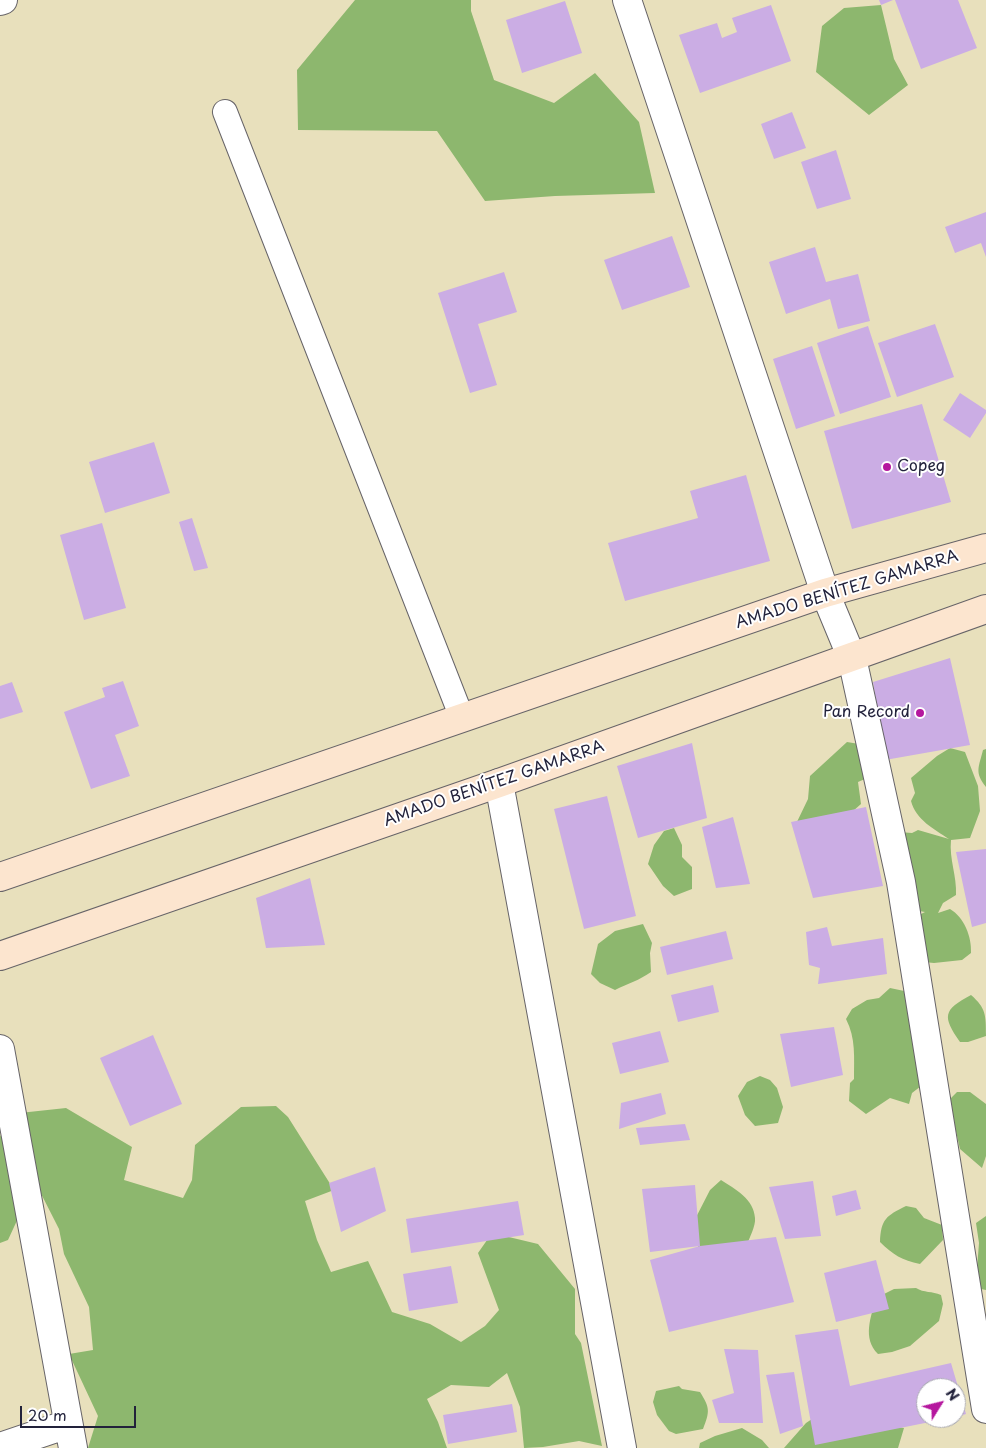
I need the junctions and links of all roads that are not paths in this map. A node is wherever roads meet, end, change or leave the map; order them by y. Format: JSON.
{"nodes":[{"id":1,"x":627,"y":0,"type":"edge"},
{"id":2,"x":225,"y":112,"type":"dead end"},
{"id":3,"x":986,"y":548,"type":"edge"},
{"id":4,"x":825,"y":593,"type":"junction"},
{"id":5,"x":986,"y":610,"type":"edge"},
{"id":6,"x":852,"y":658,"type":"junction"},
{"id":7,"x":462,"y":718,"type":"junction"},
{"id":8,"x":499,"y":783,"type":"junction"},
{"id":9,"x":0,"y":877,"type":"edge"},
{"id":10,"x":0,"y":956,"type":"edge"},
{"id":11,"x":0,"y":1049,"type":"edge"},
{"id":12,"x":986,"y":1409,"type":"edge"},
{"id":13,"x":71,"y":1436,"type":"edge"},
{"id":14,"x":0,"y":1447,"type":"edge"},
{"id":15,"x":622,"y":1448,"type":"edge"}],
"edges":[{"from":1,"to":4,"type":"street"},
{"from":2,"to":7,"type":"lane"},
{"from":3,"to":4,"type":"main road","name":"AMADO BENÍTEZ GAMARRA"},
{"from":4,"to":6,"type":"street"},
{"from":4,"to":7,"type":"main road","name":"AMADO BENÍTEZ GAMARRA"},
{"from":5,"to":6,"type":"main road","name":"AMADO BENÍTEZ GAMARRA"},
{"from":6,"to":8,"type":"main road","name":"AMADO BENÍTEZ GAMARRA"},
{"from":6,"to":12,"type":"street"},
{"from":7,"to":9,"type":"main road","name":"AMADO BENÍTEZ GAMARRA"},
{"from":8,"to":10,"type":"main road","name":"AMADO BENÍTEZ GAMARRA"},
{"from":8,"to":15,"type":"street"},
{"from":11,"to":13,"type":"street"},
{"from":13,"to":14,"type":"street"}]}
